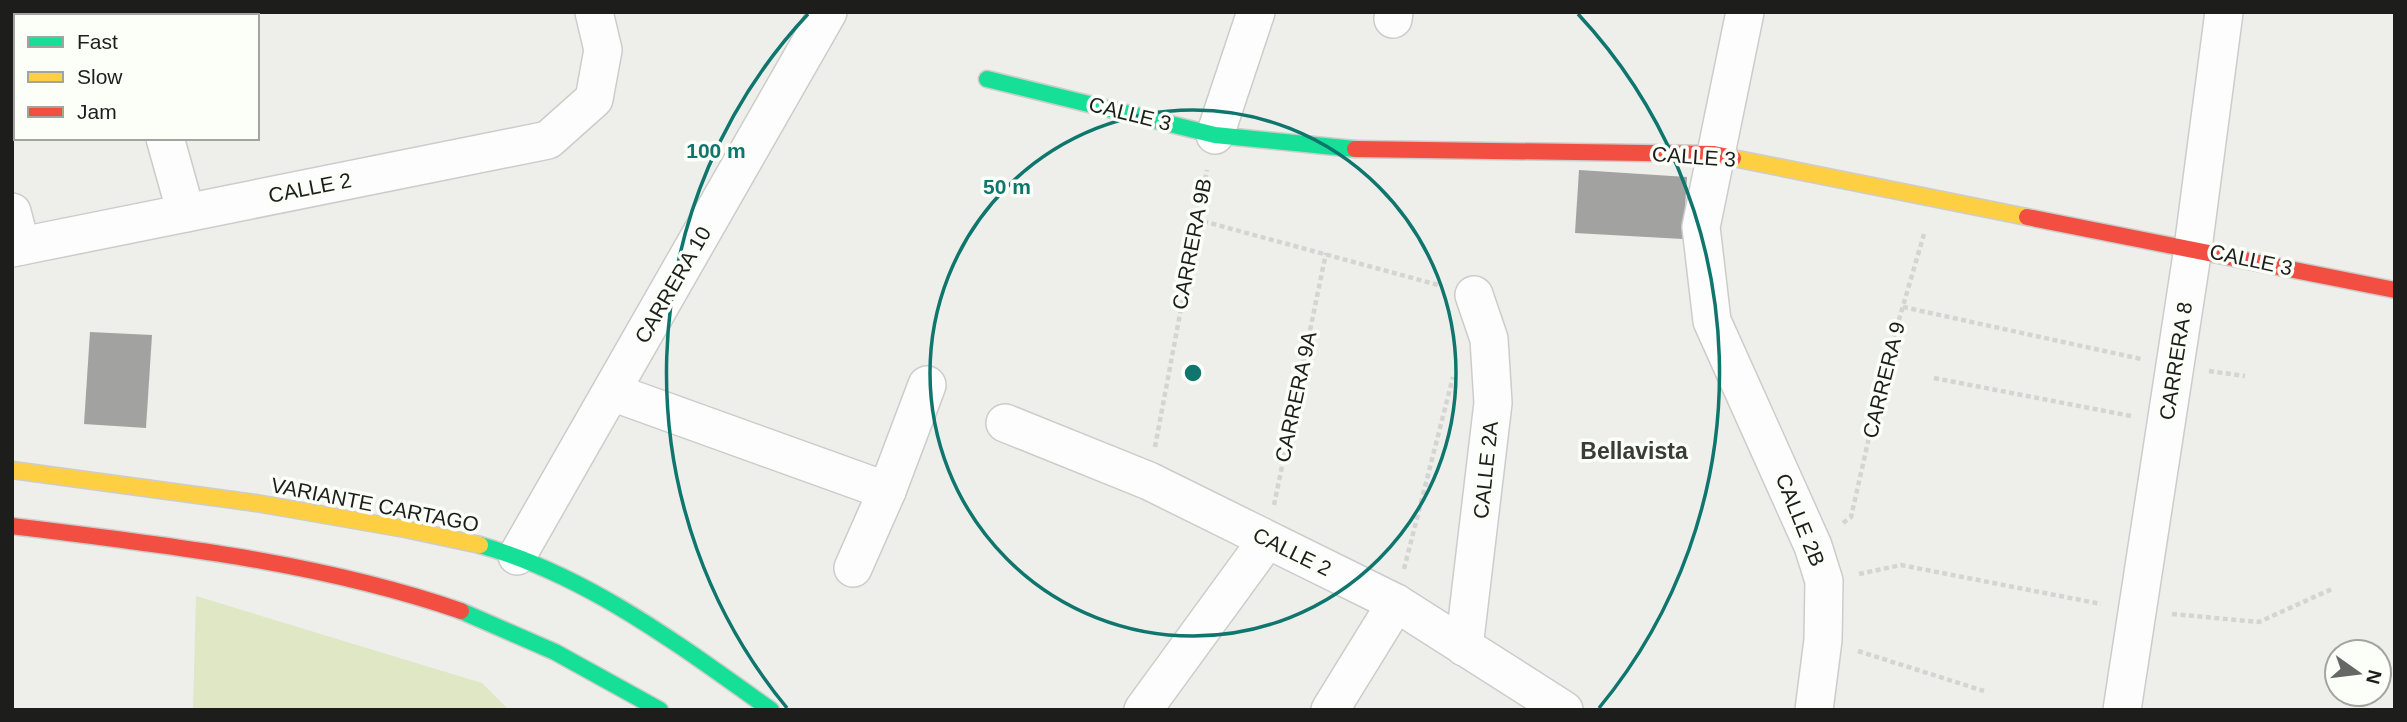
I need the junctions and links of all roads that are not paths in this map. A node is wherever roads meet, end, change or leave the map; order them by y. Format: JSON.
{"nodes":[{"id":1,"x":594,"y":12,"type":"edge"},
{"id":2,"x":1256,"y":12,"type":"edge"},
{"id":3,"x":1745,"y":12,"type":"edge"},
{"id":4,"x":2224,"y":12,"type":"edge"},
{"id":5,"x":814,"y":17,"type":"edge"},
{"id":6,"x":987,"y":79,"type":"dead end"},
{"id":7,"x":1215,"y":135,"type":"junction"},
{"id":8,"x":166,"y":140,"type":"edge"},
{"id":9,"x":1714,"y":154,"type":"junction"},
{"id":10,"x":186,"y":213,"type":"junction"},
{"id":11,"x":15,"y":235,"type":"edge"},
{"id":12,"x":2193,"y":248,"type":"junction"},
{"id":13,"x":2395,"y":290,"type":"edge"},
{"id":14,"x":1474,"y":295,"type":"road end"},
{"id":15,"x":927,"y":385,"type":"dead end"},
{"id":16,"x":612,"y":392,"type":"junction"},
{"id":17,"x":1005,"y":423,"type":"dead end"},
{"id":18,"x":12,"y":470,"type":"edge"},
{"id":19,"x":887,"y":491,"type":"junction"},
{"id":20,"x":12,"y":526,"type":"edge"},
{"id":21,"x":1267,"y":540,"type":"junction"},
{"id":22,"x":517,"y":556,"type":"junction"},
{"id":23,"x":853,"y":568,"type":"dead end"},
{"id":24,"x":1395,"y":603,"type":"junction"},
{"id":25,"x":1464,"y":647,"type":"junction"},
{"id":26,"x":660,"y":710,"type":"edge"},
{"id":27,"x":771,"y":710,"type":"edge"},
{"id":28,"x":1143,"y":710,"type":"edge"},
{"id":29,"x":1330,"y":710,"type":"edge"},
{"id":30,"x":1564,"y":710,"type":"edge"},
{"id":31,"x":1814,"y":710,"type":"edge"},
{"id":32,"x":2122,"y":710,"type":"edge"}],
"edges":[{"from":1,"to":10,"type":"street","name":"CALLE 2"},
{"from":2,"to":7,"type":"street"},
{"from":3,"to":9,"type":"street","name":"CALLE 2B"},
{"from":4,"to":12,"type":"street","name":"CARRERA 8"},
{"from":5,"to":16,"type":"street","name":"CARRERA 10"},
{"from":6,"to":7,"type":"main road","name":"CALLE 3"},
{"from":7,"to":9,"type":"main road","name":"CALLE 3"},
{"from":8,"to":10,"type":"street"},
{"from":9,"to":12,"type":"main road","name":"CALLE 3"},
{"from":9,"to":31,"type":"street","name":"CALLE 2B"},
{"from":10,"to":11,"type":"street","name":"CALLE 2"},
{"from":12,"to":13,"type":"main road","name":"CALLE 3"},
{"from":12,"to":32,"type":"street","name":"CARRERA 8"},
{"from":14,"to":25,"type":"street","name":"CALLE 2A"},
{"from":15,"to":19,"type":"street"},
{"from":16,"to":19,"type":"street"},
{"from":16,"to":22,"type":"street","name":"CARRERA 10"},
{"from":17,"to":21,"type":"street","name":"CALLE 2"},
{"from":18,"to":22,"type":"main road","name":"VARIANTE CARTAGO"},
{"from":19,"to":23,"type":"street"},
{"from":20,"to":26,"type":"main road"},
{"from":21,"to":24,"type":"street","name":"CALLE 2"},
{"from":21,"to":28,"type":"street"},
{"from":22,"to":27,"type":"main road","name":"VARIANTE CARTAGO"},
{"from":24,"to":25,"type":"street","name":"CALLE 2"},
{"from":24,"to":29,"type":"street"},
{"from":25,"to":30,"type":"street","name":"CALLE 2"}]}
